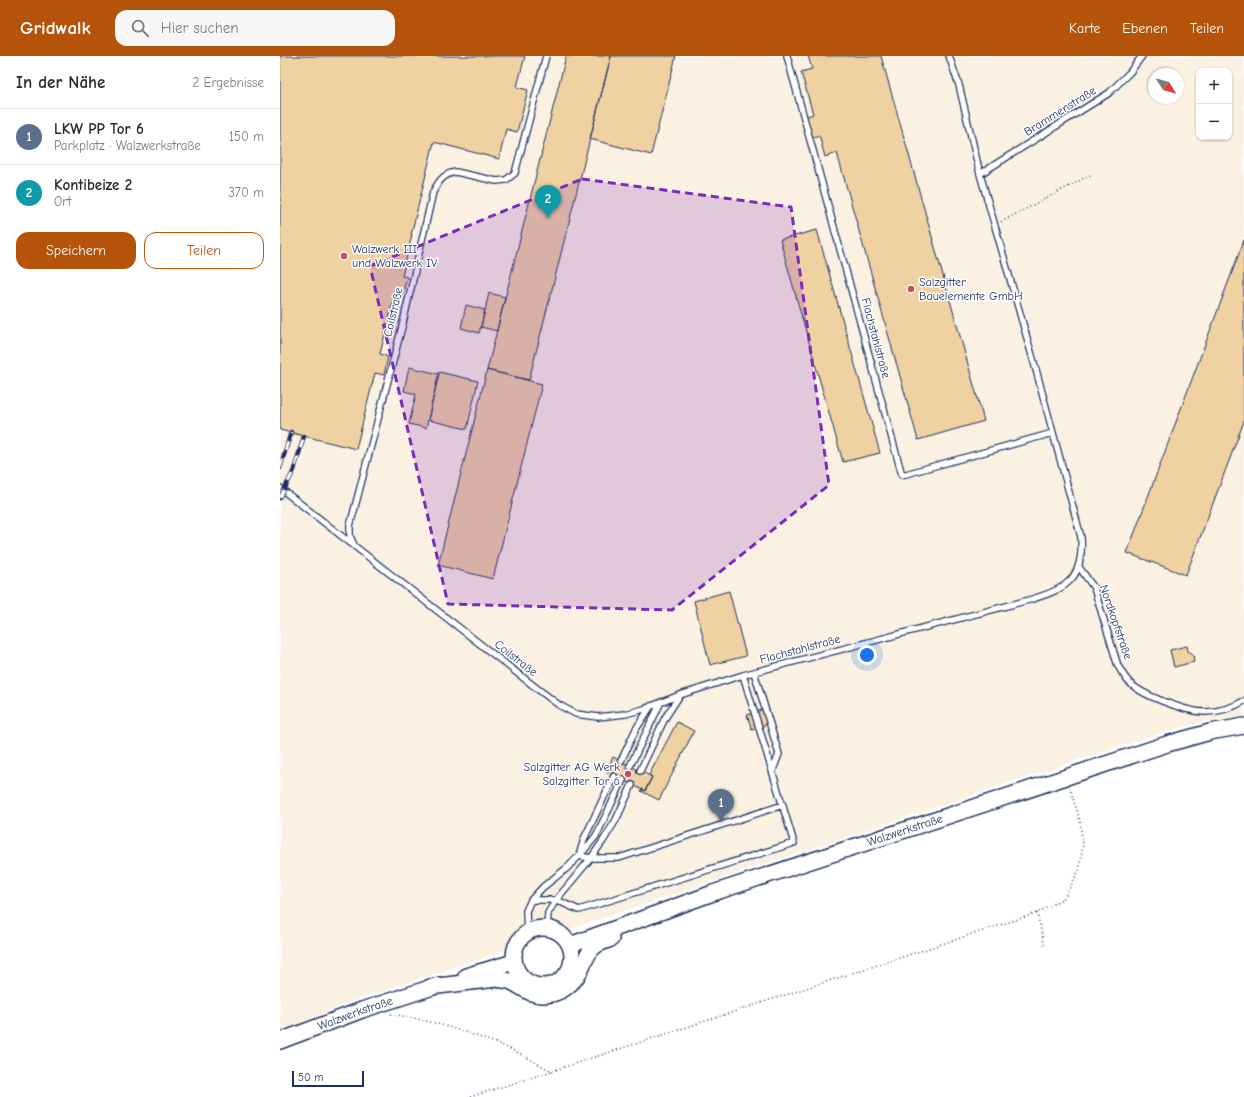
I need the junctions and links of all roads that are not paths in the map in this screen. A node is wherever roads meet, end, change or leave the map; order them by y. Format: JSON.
{"nodes":[{"id":1,"x":546,"y":56,"type":"edge"},
{"id":2,"x":787,"y":56,"type":"edge"},
{"id":3,"x":949,"y":56,"type":"edge"},
{"id":4,"x":1142,"y":56,"type":"edge"},
{"id":5,"x":980,"y":174,"type":"junction"},
{"id":6,"x":1053,"y":433,"type":"junction"},
{"id":7,"x":280,"y":488,"type":"edge"},
{"id":8,"x":360,"y":551,"type":"junction"},
{"id":9,"x":1079,"y":567,"type":"junction"},
{"id":10,"x":754,"y":672,"type":"junction"},
{"id":11,"x":743,"y":675,"type":"junction"},
{"id":12,"x":680,"y":695,"type":"junction"},
{"id":13,"x":1244,"y":701,"type":"edge"},
{"id":14,"x":661,"y":702,"type":"junction"},
{"id":15,"x":651,"y":706,"type":"junction"},
{"id":16,"x":1244,"y":726,"type":"edge"},
{"id":17,"x":621,"y":761,"type":"dead end"},
{"id":18,"x":630,"y":766,"type":"dead end"},
{"id":19,"x":773,"y":770,"type":"junction"},
{"id":20,"x":640,"y":771,"type":"dead end"},
{"id":21,"x":614,"y":776,"type":"dead end"},
{"id":22,"x":623,"y":780,"type":"dead end"},
{"id":23,"x":632,"y":785,"type":"dead end"},
{"id":24,"x":782,"y":805,"type":"junction"},
{"id":25,"x":579,"y":856,"type":"junction"},
{"id":26,"x":591,"y":858,"type":"junction"},
{"id":27,"x":531,"y":900,"type":"junction"},
{"id":28,"x":556,"y":900,"type":"junction"},
{"id":29,"x":674,"y":906,"type":"junction"},
{"id":30,"x":548,"y":928,"type":"junction"},
{"id":31,"x":527,"y":933,"type":"junction"},
{"id":32,"x":570,"y":945,"type":"junction"},
{"id":33,"x":514,"y":962,"type":"junction"},
{"id":34,"x":430,"y":987,"type":"junction"},
{"id":35,"x":280,"y":1041,"type":"edge"}],
"edges":[{"from":1,"to":8,"type":"lane","name":"Coilstraße"},
{"from":2,"to":6,"type":"lane","name":"Flachstahlstraße"},
{"from":3,"to":5,"type":"lane"},
{"from":4,"to":5,"type":"lane","name":"Brammenstraße"},
{"from":5,"to":6,"type":"lane"},
{"from":6,"to":9,"type":"lane"},
{"from":7,"to":8,"type":"lane","name":"Coilstraße"},
{"from":8,"to":15,"type":"lane","name":"Coilstraße"},
{"from":9,"to":10,"type":"lane","name":"Flachstahlstraße"},
{"from":9,"to":13,"type":"lane","name":"Nordkopfstraße"},
{"from":10,"to":11,"type":"lane","name":"Flachstahlstraße"},
{"from":10,"to":19,"type":"lane","name":"Flachstahlstraße"},
{"from":11,"to":12,"type":"lane","name":"Flachstahlstraße"},
{"from":11,"to":19,"type":"lane","name":"Flachstahlstraße"},
{"from":12,"to":14,"type":"lane","name":"Coilstraße"},
{"from":12,"to":20,"type":"lane"},
{"from":14,"to":15,"type":"lane","name":"Coilstraße"},
{"from":14,"to":18,"type":"lane"},
{"from":15,"to":17,"type":"lane"},
{"from":16,"to":29,"type":"street","name":"Walzwerkstraße"},
{"from":19,"to":24,"type":"lane","name":"Flachstahlstraße"},
{"from":21,"to":25,"type":"lane"},
{"from":22,"to":25,"type":"lane"},
{"from":23,"to":26,"type":"lane"},
{"from":24,"to":26,"type":"lane"},
{"from":24,"to":28,"type":"lane","name":"Flachstahlstraße"},
{"from":25,"to":26,"type":"lane"},
{"from":25,"to":27,"type":"lane"},
{"from":26,"to":28,"type":"lane"},
{"from":27,"to":28,"type":"lane","name":"Flachstahlstraße"},
{"from":27,"to":31,"type":"lane"},
{"from":28,"to":30,"type":"lane"},
{"from":29,"to":32,"type":"street","name":"Walzwerkstraße"},
{"from":29,"to":34,"type":"street"},
{"from":30,"to":31,"type":"street"},
{"from":30,"to":32,"type":"street"},
{"from":31,"to":33,"type":"street"},
{"from":32,"to":33,"type":"street"},
{"from":33,"to":34,"type":"street"},
{"from":34,"to":35,"type":"street","name":"Walzwerkstraße"}]}
